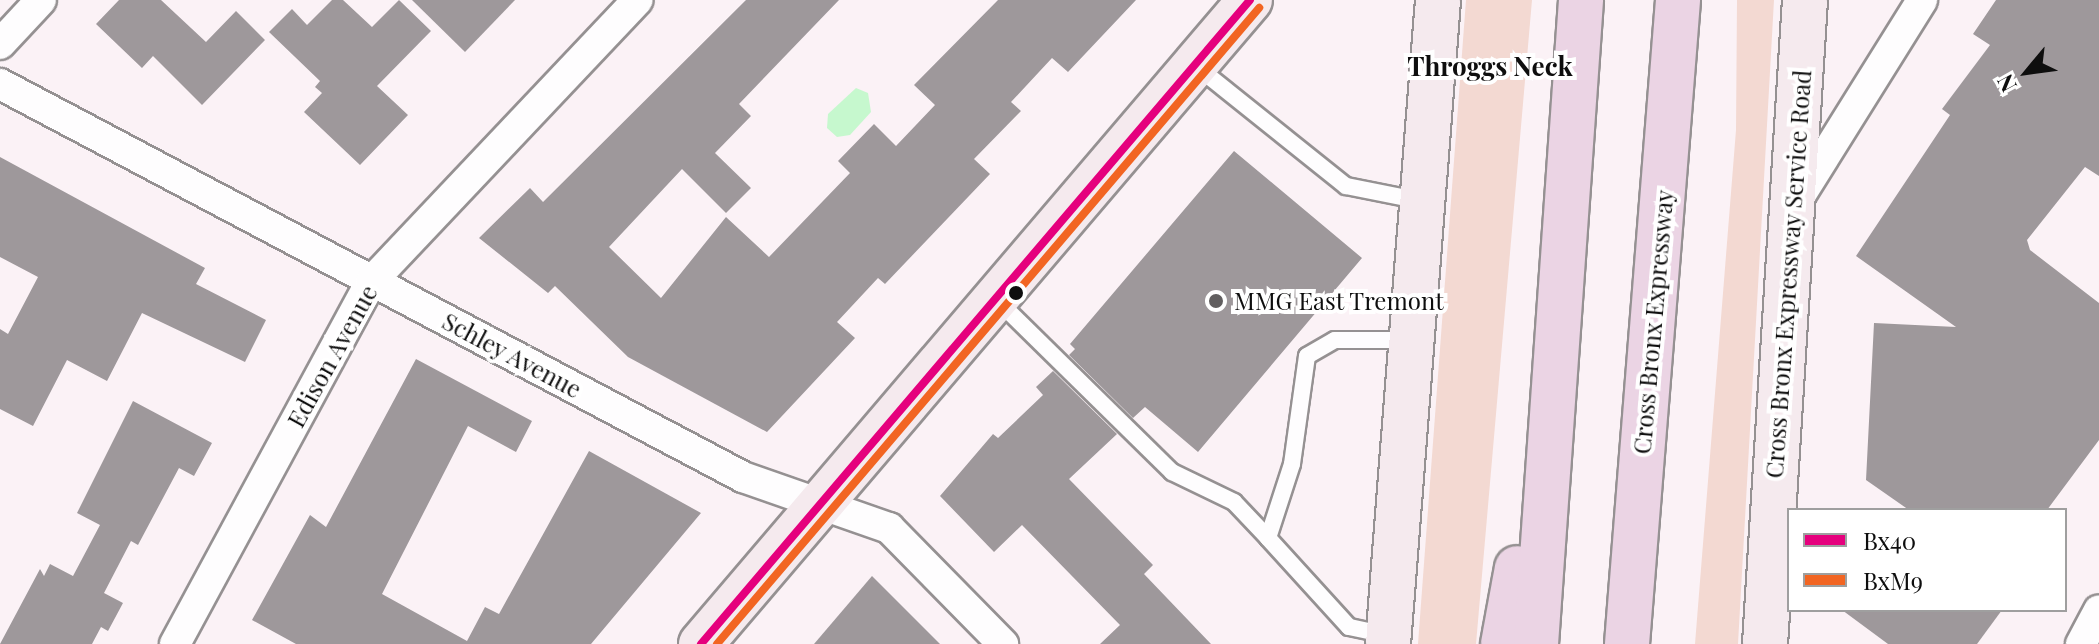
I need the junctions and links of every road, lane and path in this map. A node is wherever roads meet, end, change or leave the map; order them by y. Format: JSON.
{"nodes":[{"id":1,"x":41,"y":0,"type":"edge"},
{"id":2,"x":638,"y":0,"type":"edge"},
{"id":3,"x":1250,"y":0,"type":"edge"},
{"id":4,"x":1438,"y":0,"type":"edge"},
{"id":5,"x":1581,"y":0,"type":"edge"},
{"id":6,"x":1678,"y":0,"type":"edge"},
{"id":7,"x":1805,"y":0,"type":"edge"},
{"id":8,"x":1922,"y":0,"type":"edge"},
{"id":9,"x":0,"y":44,"type":"edge"},
{"id":10,"x":1195,"y":65,"type":"junction"},
{"id":11,"x":0,"y":84,"type":"edge"},
{"id":12,"x":1423,"y":201,"type":"junction"},
{"id":13,"x":1793,"y":207,"type":"junction"},
{"id":14,"x":371,"y":282,"type":"junction"},
{"id":15,"x":996,"y":299,"type":"junction"},
{"id":16,"x":1561,"y":309,"type":"junction"},
{"id":17,"x":1411,"y":340,"type":"junction"},
{"id":18,"x":824,"y":500,"type":"junction"},
{"id":19,"x":1268,"y":538,"type":"junction"},
{"id":20,"x":2099,"y":610,"type":"edge"},
{"id":21,"x":1389,"y":640,"type":"edge"},
{"id":22,"x":175,"y":644,"type":"edge"},
{"id":23,"x":701,"y":644,"type":"edge"},
{"id":24,"x":1003,"y":644,"type":"edge"},
{"id":25,"x":1503,"y":644,"type":"edge"},
{"id":26,"x":1536,"y":644,"type":"edge"},
{"id":27,"x":1627,"y":644,"type":"edge"},
{"id":28,"x":1765,"y":644,"type":"edge"},
{"id":29,"x":2081,"y":644,"type":"edge"}],
"edges":[{"from":1,"to":9,"type":"street"},
{"from":2,"to":14,"type":"street","name":"Edison Avenue"},
{"from":3,"to":10,"type":"main road"},
{"from":4,"to":12,"type":"main road"},
{"from":5,"to":16,"type":"highway"},
{"from":6,"to":27,"type":"highway","name":"Cross Bronx Expressway"},
{"from":7,"to":13,"type":"main road","name":"Cross Bronx Expressway Service Road"},
{"from":8,"to":13,"type":"street"},
{"from":10,"to":12,"type":"lane"},
{"from":10,"to":15,"type":"main road"},
{"from":11,"to":14,"type":"street","name":"Schley Avenue"},
{"from":12,"to":17,"type":"main road"},
{"from":13,"to":28,"type":"main road","name":"Cross Bronx Expressway Service Road"},
{"from":14,"to":18,"type":"street","name":"Schley Avenue"},
{"from":14,"to":22,"type":"street","name":"Edison Avenue"},
{"from":15,"to":18,"type":"main road"},
{"from":15,"to":19,"type":"lane"},
{"from":16,"to":25,"type":"highway"},
{"from":16,"to":26,"type":"highway"},
{"from":17,"to":19,"type":"lane"},
{"from":17,"to":21,"type":"main road"},
{"from":18,"to":23,"type":"main road"},
{"from":18,"to":24,"type":"street","name":"Schley Avenue"},
{"from":19,"to":21,"type":"lane"},
{"from":20,"to":29,"type":"street"}]}
